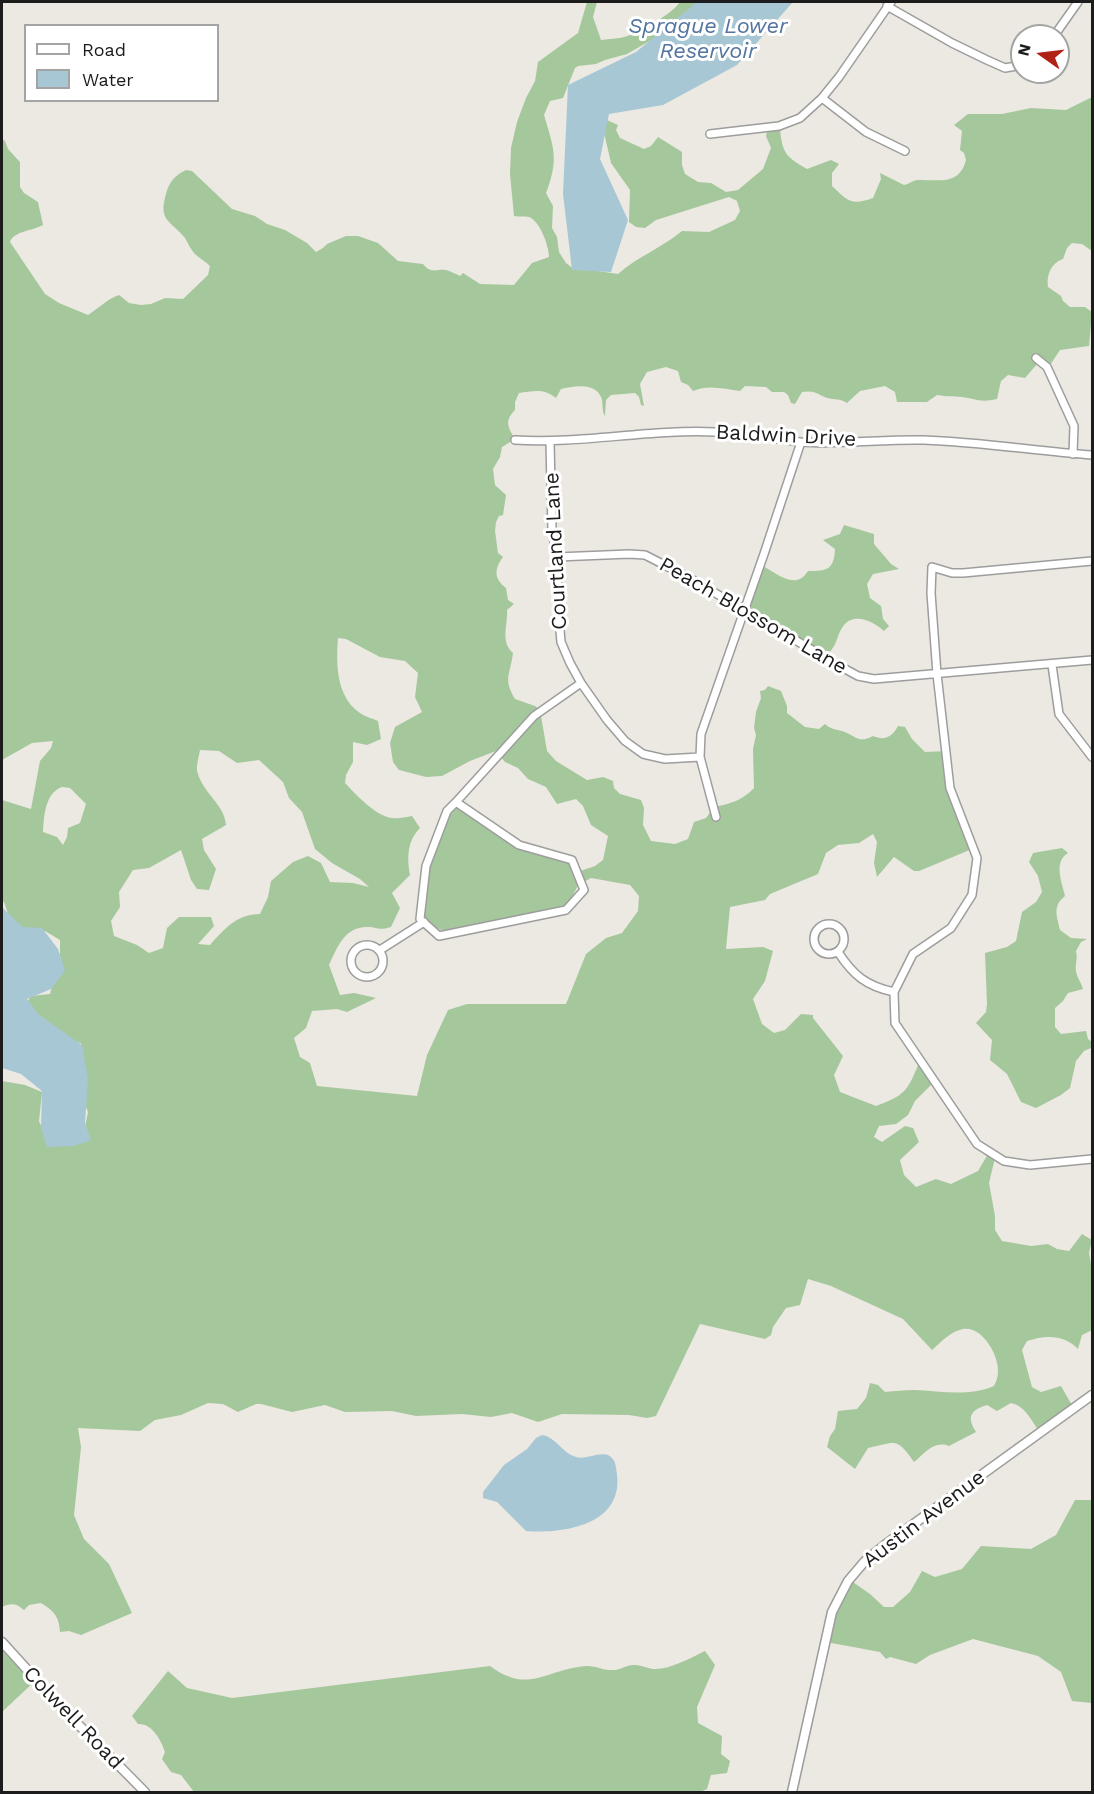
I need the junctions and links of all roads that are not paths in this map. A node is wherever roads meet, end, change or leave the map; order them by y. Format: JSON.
{"nodes":[{"id":1,"x":1078,"y":2,"type":"edge"},
{"id":2,"x":889,"y":4,"type":"edge"},
{"id":3,"x":1062,"y":24,"type":"edge"},
{"id":4,"x":1010,"y":67,"type":"edge"},
{"id":5,"x":822,"y":98,"type":"junction"},
{"id":6,"x":710,"y":134,"type":"dead end"},
{"id":7,"x":905,"y":151,"type":"dead end"},
{"id":8,"x":1036,"y":358,"type":"dead end"},
{"id":9,"x":515,"y":440,"type":"dead end"},
{"id":10,"x":550,"y":442,"type":"junction"},
{"id":11,"x":801,"y":442,"type":"junction"},
{"id":12,"x":1073,"y":454,"type":"junction"},
{"id":13,"x":1092,"y":456,"type":"edge"},
{"id":14,"x":557,"y":557,"type":"junction"},
{"id":15,"x":1092,"y":561,"type":"edge"},
{"id":16,"x":744,"y":610,"type":"junction"},
{"id":17,"x":1092,"y":660,"type":"edge"},
{"id":18,"x":1052,"y":665,"type":"junction"},
{"id":19,"x":937,"y":674,"type":"junction"},
{"id":20,"x":581,"y":683,"type":"junction"},
{"id":21,"x":700,"y":757,"type":"junction"},
{"id":22,"x":1092,"y":758,"type":"edge"},
{"id":23,"x":456,"y":802,"type":"junction"},
{"id":24,"x":716,"y":817,"type":"dead end"},
{"id":25,"x":423,"y":922,"type":"junction"},
{"id":26,"x":380,"y":950,"type":"junction"},
{"id":27,"x":838,"y":951,"type":"junction"},
{"id":28,"x":894,"y":993,"type":"junction"},
{"id":29,"x":1092,"y":1159,"type":"edge"},
{"id":30,"x":1092,"y":1395,"type":"edge"},
{"id":31,"x":2,"y":1642,"type":"edge"},
{"id":32,"x":145,"y":1792,"type":"edge"},
{"id":33,"x":792,"y":1792,"type":"edge"}],
"edges":[{"from":1,"to":3,"type":"street"},
{"from":2,"to":4,"type":"street"},
{"from":2,"to":5,"type":"street"},
{"from":5,"to":6,"type":"street"},
{"from":5,"to":7,"type":"street"},
{"from":8,"to":12,"type":"street"},
{"from":9,"to":10,"type":"street","name":"Baldwin Drive"},
{"from":10,"to":11,"type":"street","name":"Baldwin Drive"},
{"from":10,"to":14,"type":"street","name":"Courtland Lane"},
{"from":11,"to":12,"type":"street","name":"Baldwin Drive"},
{"from":11,"to":16,"type":"street"},
{"from":12,"to":13,"type":"street","name":"Baldwin Drive"},
{"from":14,"to":16,"type":"street","name":"Peach Blossom Lane"},
{"from":14,"to":20,"type":"street","name":"Courtland Lane"},
{"from":15,"to":19,"type":"street"},
{"from":16,"to":19,"type":"street","name":"Peach Blossom Lane"},
{"from":16,"to":21,"type":"street"},
{"from":17,"to":18,"type":"street","name":"Peach Blossom Lane"},
{"from":18,"to":19,"type":"street","name":"Peach Blossom Lane"},
{"from":18,"to":22,"type":"street"},
{"from":19,"to":28,"type":"street"},
{"from":20,"to":21,"type":"street","name":"Courtland Lane"},
{"from":20,"to":23,"type":"street"},
{"from":21,"to":24,"type":"street"},
{"from":23,"to":25,"type":"street"},
{"from":23,"to":25,"type":"street"},
{"from":25,"to":26,"type":"street"},
{"from":26,"to":26,"type":"street"},
{"from":27,"to":27,"type":"street"},
{"from":27,"to":28,"type":"street"},
{"from":28,"to":29,"type":"street"},
{"from":30,"to":33,"type":"street","name":"Austin Avenue"},
{"from":31,"to":32,"type":"street","name":"Colwell Road"}]}
